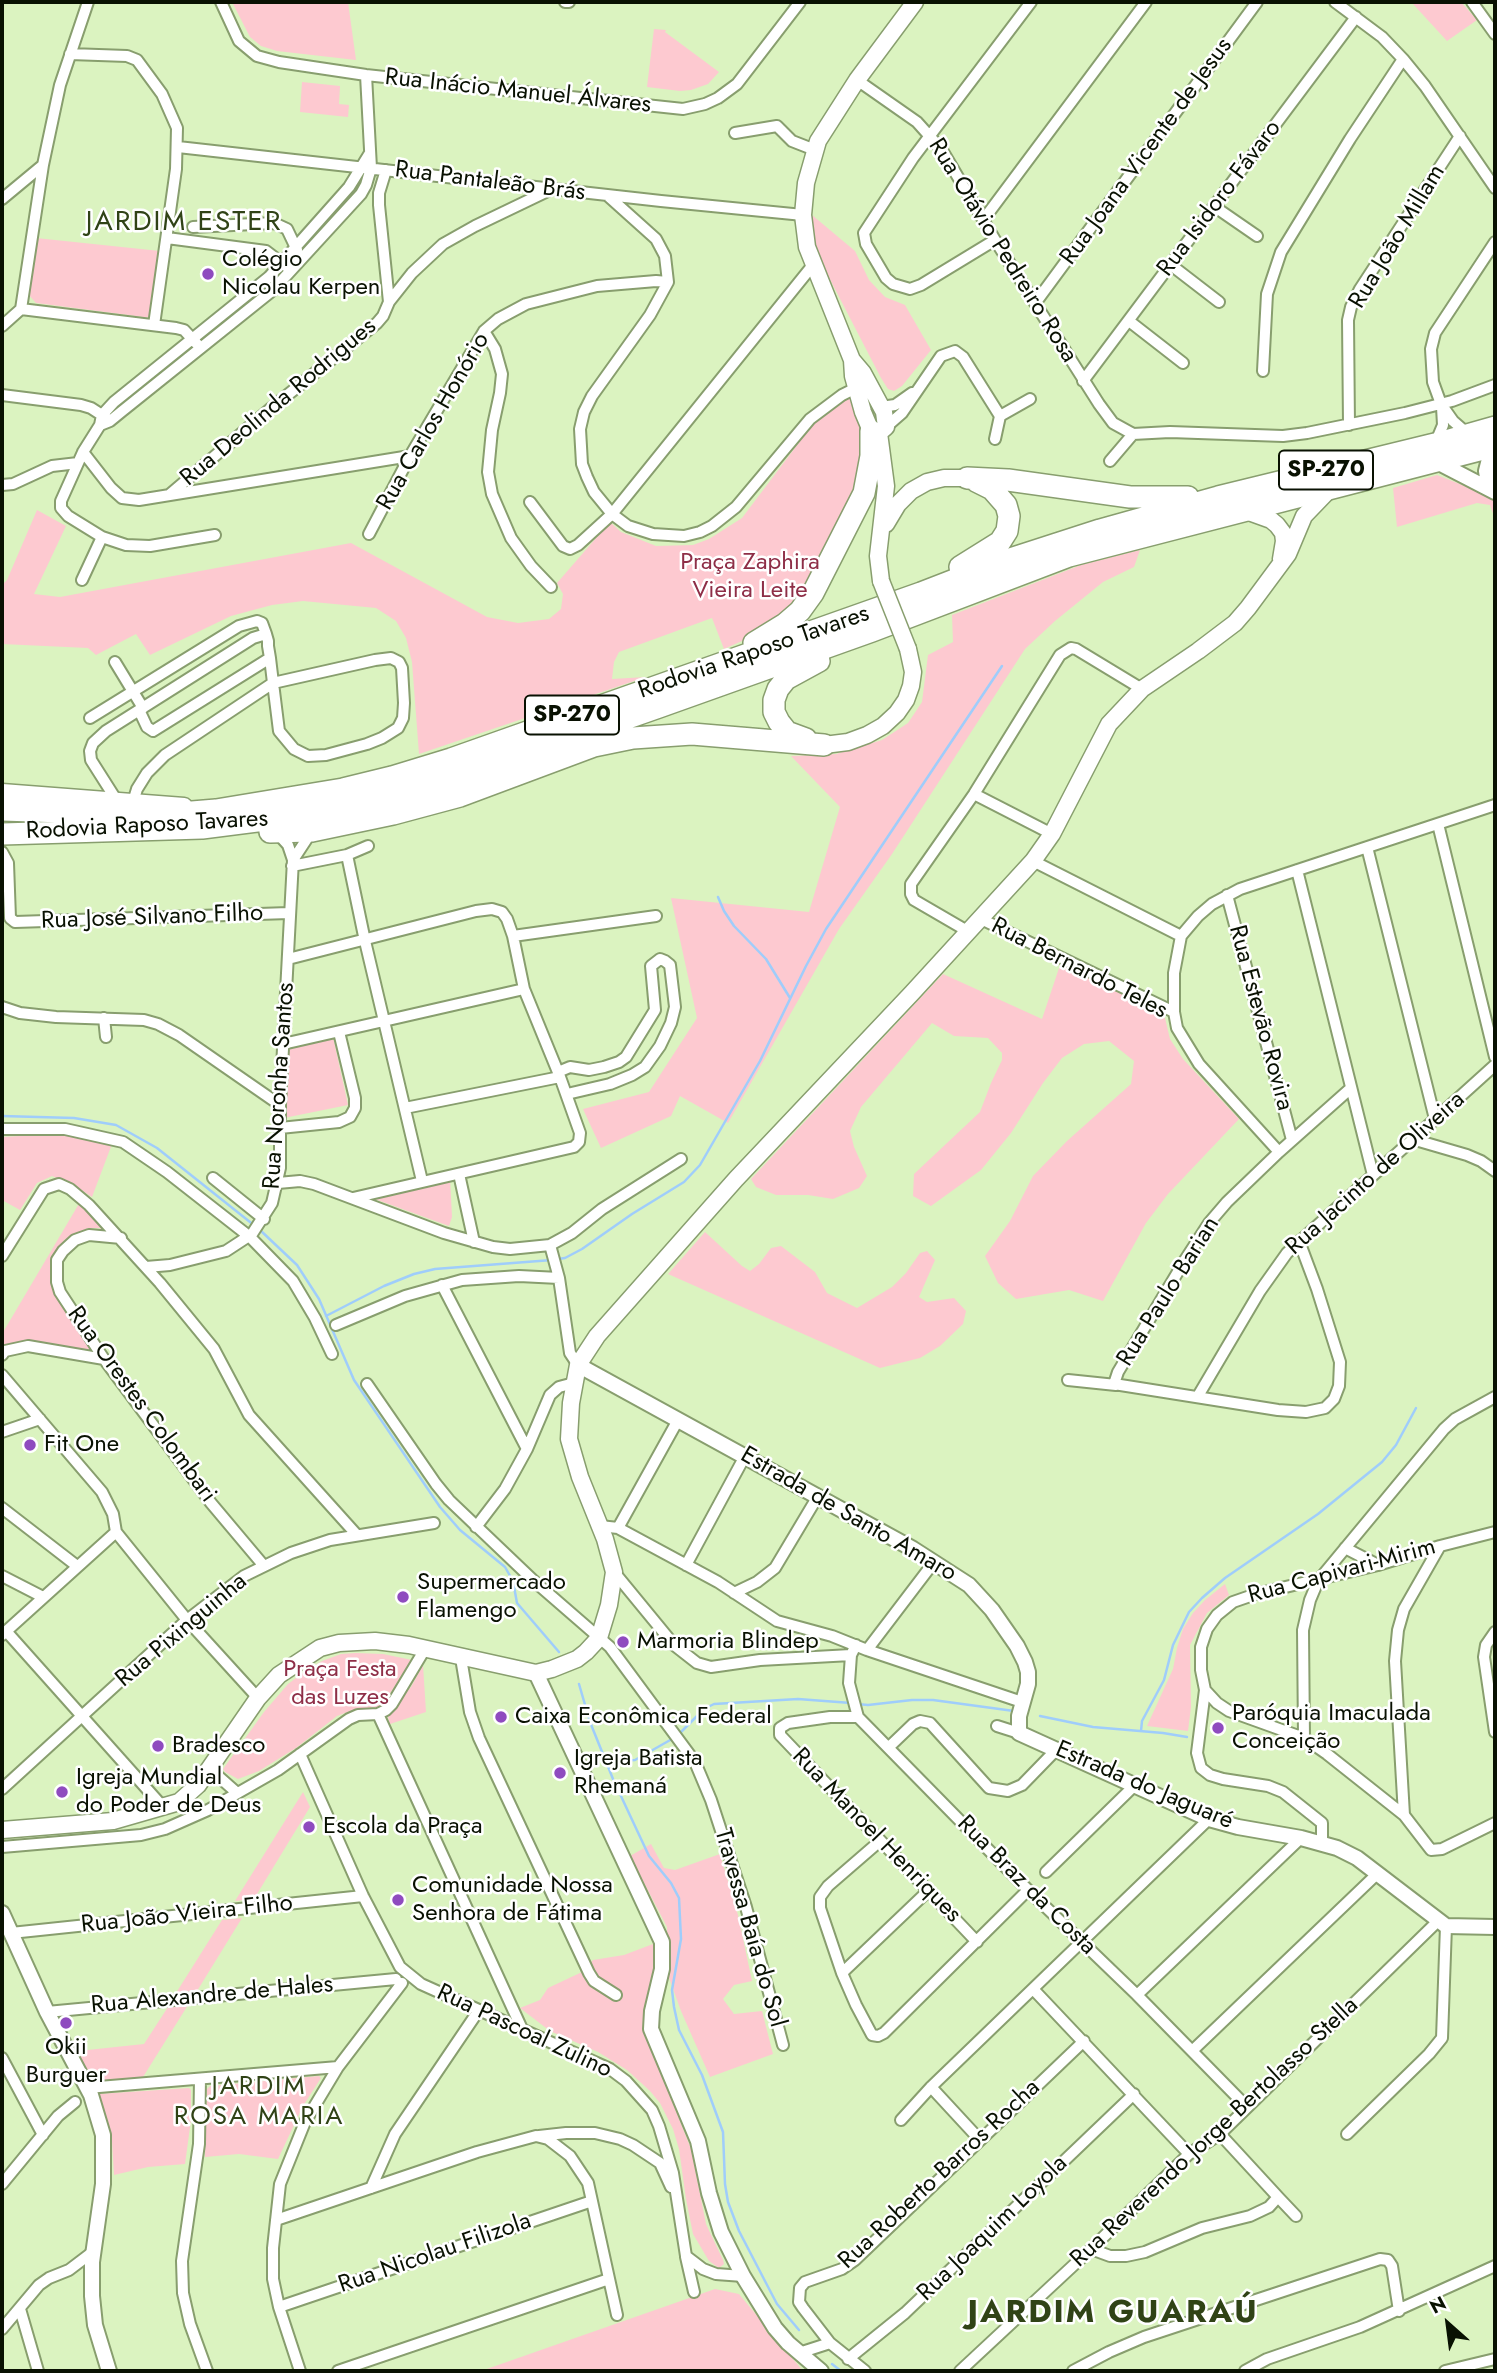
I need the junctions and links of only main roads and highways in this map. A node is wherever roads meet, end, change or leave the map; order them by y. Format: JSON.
{"nodes":[{"id":1,"x":915,"y":2,"type":"edge"},
{"id":2,"x":864,"y":388,"type":"junction"},
{"id":3,"x":1495,"y":427,"type":"edge"},
{"id":4,"x":879,"y":430,"type":"junction"},
{"id":5,"x":1495,"y":448,"type":"edge"},
{"id":6,"x":1436,"y":453,"type":"junction"},
{"id":7,"x":967,"y":478,"type":"junction"},
{"id":8,"x":1330,"y":489,"type":"junction"},
{"id":9,"x":1218,"y":497,"type":"junction"},
{"id":10,"x":1246,"y":511,"type":"junction"},
{"id":11,"x":881,"y":536,"type":"junction"},
{"id":12,"x":1281,"y":560,"type":"junction"},
{"id":13,"x":921,"y":593,"type":"junction"},
{"id":14,"x":872,"y":631,"type":"junction"},
{"id":15,"x":688,"y":676,"type":"junction"},
{"id":16,"x":659,"y":707,"type":"junction"},
{"id":17,"x":594,"y":746,"type":"junction"},
{"id":18,"x":824,"y":746,"type":"junction"},
{"id":19,"x":2,"y":792,"type":"edge"},
{"id":20,"x":2,"y":810,"type":"edge"},
{"id":21,"x":216,"y":810,"type":"junction"},
{"id":22,"x":202,"y":828,"type":"junction"},
{"id":23,"x":2,"y":834,"type":"edge"},
{"id":24,"x":2,"y":1830,"type":"edge"}],
"edges":[{"from":1,"to":2,"type":"main road"},
{"from":2,"to":4,"type":"main road"},
{"from":2,"to":4,"type":"main road"},
{"from":3,"to":6,"type":"highway","name":"Rodovia Raposo Tavares","number":"SP-270"},
{"from":4,"to":11,"type":"main road"},
{"from":4,"to":15,"type":"highway"},
{"from":5,"to":6,"type":"highway","name":"Rodovia Raposo Tavares","number":"SP-270"},
{"from":6,"to":8,"type":"highway","name":"Rodovia Raposo Tavares","number":"SP-270"},
{"from":6,"to":9,"type":"highway","name":"Rodovia Raposo Tavares","number":"SP-270"},
{"from":7,"to":9,"type":"highway"},
{"from":7,"to":11,"type":"main road"},
{"from":7,"to":13,"type":"highway"},
{"from":8,"to":10,"type":"highway","name":"Rodovia Raposo Tavares","number":"SP-270"},
{"from":8,"to":12,"type":"main road"},
{"from":9,"to":13,"type":"highway","name":"Rodovia Raposo Tavares","number":"SP-270"},
{"from":10,"to":12,"type":"main road"},
{"from":10,"to":14,"type":"highway","name":"Rodovia Raposo Tavares","number":"SP-270"},
{"from":11,"to":18,"type":"main road","bridge":true},
{"from":12,"to":24,"type":"main road"},
{"from":13,"to":15,"type":"highway","name":"Rodovia Raposo Tavares","number":"SP-270"},
{"from":14,"to":16,"type":"highway","name":"Rodovia Raposo Tavares","number":"SP-270"},
{"from":14,"to":18,"type":"highway"},
{"from":15,"to":21,"type":"highway","name":"Rodovia Raposo Tavares","number":"SP-270"},
{"from":16,"to":17,"type":"highway"},
{"from":16,"to":22,"type":"highway","name":"Rodovia Raposo Tavares","number":"SP-270"},
{"from":17,"to":18,"type":"highway"},
{"from":17,"to":22,"type":"highway"},
{"from":19,"to":21,"type":"main road"},
{"from":20,"to":21,"type":"highway","name":"Rodovia Raposo Tavares","number":"SP-270"},
{"from":22,"to":23,"type":"highway","name":"Rodovia Raposo Tavares","number":"SP-270"}]}
